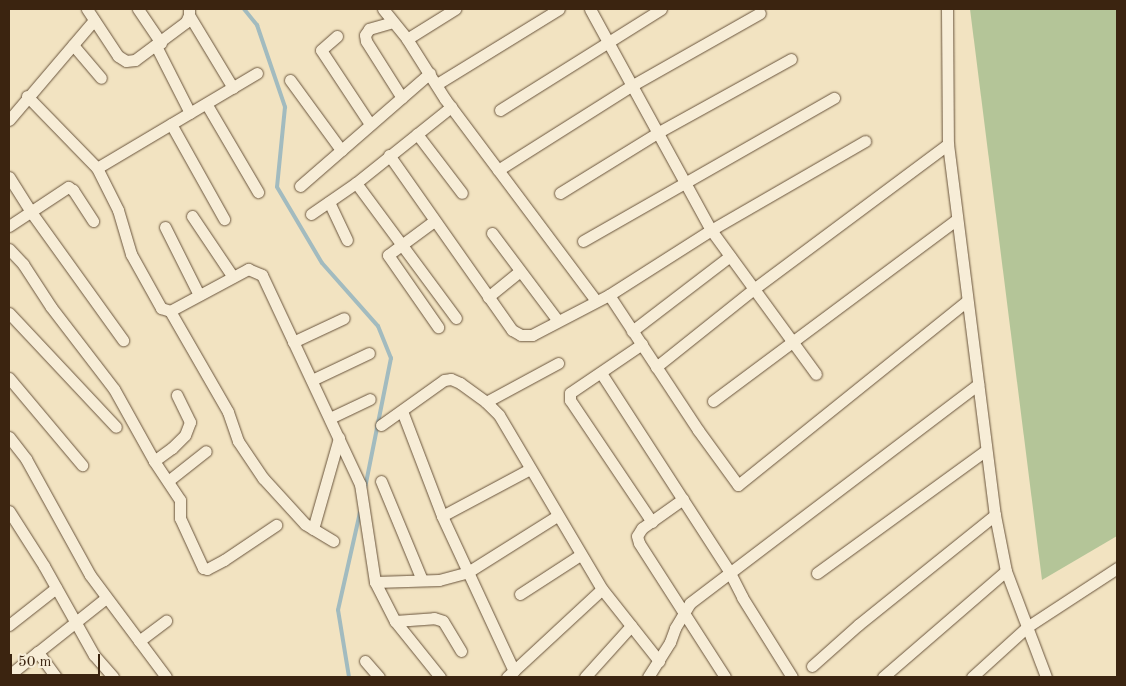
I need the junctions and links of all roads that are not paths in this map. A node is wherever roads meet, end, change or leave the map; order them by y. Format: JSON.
{"nodes":[{"id":1,"x":87,"y":9,"type":"edge"},
{"id":2,"x":138,"y":9,"type":"edge"},
{"id":3,"x":383,"y":9,"type":"edge"},
{"id":4,"x":455,"y":9,"type":"edge"},
{"id":5,"x":559,"y":9,"type":"edge"},
{"id":6,"x":590,"y":9,"type":"edge"},
{"id":7,"x":661,"y":9,"type":"edge"},
{"id":8,"x":947,"y":9,"type":"edge"},
{"id":9,"x":189,"y":12,"type":"edge"},
{"id":10,"x":760,"y":13,"type":"dead end"},
{"id":11,"x":94,"y":20,"type":"junction"},
{"id":12,"x":393,"y":22,"type":"junction"},
{"id":13,"x":337,"y":36,"type":"dead end"},
{"id":14,"x":408,"y":39,"type":"junction"},
{"id":15,"x":607,"y":42,"type":"junction"},
{"id":16,"x":73,"y":44,"type":"junction"},
{"id":17,"x":158,"y":44,"type":"junction"},
{"id":18,"x":791,"y":59,"type":"dead end"},
{"id":19,"x":257,"y":73,"type":"dead end"},
{"id":20,"x":430,"y":73,"type":"junction"},
{"id":21,"x":102,"y":78,"type":"dead end"},
{"id":22,"x":290,"y":80,"type":"dead end"},
{"id":23,"x":437,"y":84,"type":"junction"},
{"id":24,"x":631,"y":86,"type":"junction"},
{"id":25,"x":233,"y":88,"type":"junction"},
{"id":26,"x":26,"y":96,"type":"junction"},
{"id":27,"x":402,"y":98,"type":"junction"},
{"id":28,"x":834,"y":98,"type":"dead end"},
{"id":29,"x":206,"y":105,"type":"junction"},
{"id":30,"x":452,"y":107,"type":"junction"},
{"id":31,"x":500,"y":110,"type":"dead end"},
{"id":32,"x":11,"y":112,"type":"edge"},
{"id":33,"x":190,"y":113,"type":"junction"},
{"id":34,"x":171,"y":124,"type":"junction"},
{"id":35,"x":370,"y":124,"type":"junction"},
{"id":36,"x":658,"y":133,"type":"junction"},
{"id":37,"x":417,"y":134,"type":"junction"},
{"id":38,"x":865,"y":141,"type":"dead end"},
{"id":39,"x":948,"y":144,"type":"junction"},
{"id":40,"x":341,"y":150,"type":"junction"},
{"id":41,"x":389,"y":155,"type":"junction"},
{"id":42,"x":97,"y":168,"type":"junction"},
{"id":43,"x":498,"y":170,"type":"junction"},
{"id":44,"x":9,"y":177,"type":"edge"},
{"id":45,"x":356,"y":183,"type":"junction"},
{"id":46,"x":685,"y":183,"type":"junction"},
{"id":47,"x":300,"y":186,"type":"dead end"},
{"id":48,"x":258,"y":192,"type":"dead end"},
{"id":49,"x":462,"y":193,"type":"dead end"},
{"id":50,"x":560,"y":193,"type":"dead end"},
{"id":51,"x":329,"y":202,"type":"junction"},
{"id":52,"x":30,"y":212,"type":"junction"},
{"id":53,"x":311,"y":214,"type":"dead end"},
{"id":54,"x":192,"y":216,"type":"dead end"},
{"id":55,"x":224,"y":218,"type":"dead end"},
{"id":56,"x":957,"y":220,"type":"junction"},
{"id":57,"x":93,"y":221,"type":"dead end"},
{"id":58,"x":434,"y":221,"type":"junction"},
{"id":59,"x":9,"y":226,"type":"edge"},
{"id":60,"x":165,"y":227,"type":"dead end"},
{"id":61,"x":711,"y":230,"type":"junction"},
{"id":62,"x":492,"y":234,"type":"dead end"},
{"id":63,"x":347,"y":240,"type":"dead end"},
{"id":64,"x":583,"y":241,"type":"dead end"},
{"id":65,"x":403,"y":244,"type":"junction"},
{"id":66,"x":9,"y":249,"type":"edge"},
{"id":67,"x":730,"y":256,"type":"junction"},
{"id":68,"x":520,"y":271,"type":"junction"},
{"id":69,"x":233,"y":277,"type":"junction"},
{"id":70,"x":756,"y":288,"type":"junction"},
{"id":71,"x":199,"y":295,"type":"junction"},
{"id":72,"x":608,"y":295,"type":"junction"},
{"id":73,"x":488,"y":297,"type":"junction"},
{"id":74,"x":596,"y":301,"type":"junction"},
{"id":75,"x":967,"y":301,"type":"junction"},
{"id":76,"x":170,"y":310,"type":"junction"},
{"id":77,"x":9,"y":313,"type":"edge"},
{"id":78,"x":344,"y":318,"type":"dead end"},
{"id":79,"x":456,"y":318,"type":"dead end"},
{"id":80,"x":558,"y":321,"type":"junction"},
{"id":81,"x":438,"y":327,"type":"dead end"},
{"id":82,"x":632,"y":330,"type":"junction"},
{"id":83,"x":123,"y":340,"type":"dead end"},
{"id":84,"x":293,"y":342,"type":"junction"},
{"id":85,"x":792,"y":343,"type":"junction"},
{"id":86,"x":642,"y":344,"type":"junction"},
{"id":87,"x":369,"y":353,"type":"dead end"},
{"id":88,"x":558,"y":363,"type":"dead end"},
{"id":89,"x":656,"y":367,"type":"junction"},
{"id":90,"x":601,"y":372,"type":"junction"},
{"id":91,"x":816,"y":374,"type":"dead end"},
{"id":92,"x":9,"y":378,"type":"edge"},
{"id":93,"x":312,"y":380,"type":"junction"},
{"id":94,"x":978,"y":384,"type":"junction"},
{"id":95,"x":177,"y":395,"type":"dead end"},
{"id":96,"x":370,"y":399,"type":"dead end"},
{"id":97,"x":486,"y":402,"type":"junction"},
{"id":98,"x":713,"y":402,"type":"dead end"},
{"id":99,"x":402,"y":411,"type":"junction"},
{"id":100,"x":330,"y":418,"type":"junction"},
{"id":101,"x":381,"y":425,"type":"dead end"},
{"id":102,"x":116,"y":427,"type":"dead end"},
{"id":103,"x":9,"y":437,"type":"edge"},
{"id":104,"x":339,"y":438,"type":"junction"},
{"id":105,"x":986,"y":450,"type":"junction"},
{"id":106,"x":206,"y":451,"type":"dead end"},
{"id":107,"x":154,"y":461,"type":"junction"},
{"id":108,"x":82,"y":465,"type":"dead end"},
{"id":109,"x":530,"y":469,"type":"junction"},
{"id":110,"x":168,"y":481,"type":"junction"},
{"id":111,"x":381,"y":481,"type":"dead end"},
{"id":112,"x":683,"y":499,"type":"junction"},
{"id":113,"x":9,"y":511,"type":"edge"},
{"id":114,"x":995,"y":515,"type":"junction"},
{"id":115,"x":442,"y":516,"type":"junction"},
{"id":116,"x":557,"y":516,"type":"junction"},
{"id":117,"x":652,"y":522,"type":"junction"},
{"id":118,"x":276,"y":525,"type":"dead end"},
{"id":119,"x":313,"y":529,"type":"junction"},
{"id":120,"x":333,"y":542,"type":"dead end"},
{"id":121,"x":580,"y":555,"type":"junction"},
{"id":122,"x":1117,"y":568,"type":"edge"},
{"id":123,"x":729,"y":571,"type":"junction"},
{"id":124,"x":468,"y":572,"type":"junction"},
{"id":125,"x":1006,"y":572,"type":"junction"},
{"id":126,"x":817,"y":573,"type":"dead end"},
{"id":127,"x":422,"y":580,"type":"junction"},
{"id":128,"x":375,"y":582,"type":"junction"},
{"id":129,"x":56,"y":588,"type":"junction"},
{"id":130,"x":602,"y":590,"type":"junction"},
{"id":131,"x":520,"y":594,"type":"dead end"},
{"id":132,"x":106,"y":598,"type":"junction"},
{"id":133,"x":684,"y":612,"type":"junction"},
{"id":134,"x":166,"y":621,"type":"dead end"},
{"id":135,"x":395,"y":621,"type":"junction"},
{"id":136,"x":74,"y":622,"type":"junction"},
{"id":137,"x":9,"y":625,"type":"edge"},
{"id":138,"x":631,"y":626,"type":"junction"},
{"id":139,"x":1027,"y":627,"type":"junction"},
{"id":140,"x":139,"y":641,"type":"junction"},
{"id":141,"x":461,"y":651,"type":"dead end"},
{"id":142,"x":38,"y":652,"type":"junction"},
{"id":143,"x":364,"y":661,"type":"dead end"},
{"id":144,"x":658,"y":661,"type":"junction"},
{"id":145,"x":812,"y":666,"type":"dead end"},
{"id":146,"x":13,"y":672,"type":"dead end"},
{"id":147,"x":511,"y":674,"type":"edge"},
{"id":148,"x":56,"y":677,"type":"edge"},
{"id":149,"x":113,"y":677,"type":"edge"},
{"id":150,"x":166,"y":677,"type":"edge"},
{"id":151,"x":379,"y":677,"type":"edge"},
{"id":152,"x":440,"y":677,"type":"edge"},
{"id":153,"x":585,"y":677,"type":"edge"},
{"id":154,"x":648,"y":677,"type":"edge"},
{"id":155,"x":725,"y":677,"type":"edge"},
{"id":156,"x":792,"y":677,"type":"edge"},
{"id":157,"x":883,"y":677,"type":"edge"},
{"id":158,"x":972,"y":677,"type":"edge"},
{"id":159,"x":1046,"y":677,"type":"edge"}],
"edges":[{"from":1,"to":11,"type":"street"},
{"from":2,"to":17,"type":"street"},
{"from":3,"to":12,"type":"street"},
{"from":4,"to":14,"type":"street"},
{"from":5,"to":23,"type":"street"},
{"from":6,"to":15,"type":"street"},
{"from":7,"to":15,"type":"street"},
{"from":8,"to":39,"type":"street"},
{"from":9,"to":17,"type":"street"},
{"from":9,"to":25,"type":"street"},
{"from":10,"to":24,"type":"street"},
{"from":11,"to":16,"type":"street"},
{"from":11,"to":17,"type":"street"},
{"from":12,"to":14,"type":"street"},
{"from":12,"to":27,"type":"street"},
{"from":13,"to":35,"type":"street"},
{"from":14,"to":20,"type":"street"},
{"from":15,"to":24,"type":"street"},
{"from":15,"to":31,"type":"street"},
{"from":16,"to":21,"type":"street"},
{"from":16,"to":26,"type":"street"},
{"from":17,"to":33,"type":"street"},
{"from":18,"to":36,"type":"street"},
{"from":19,"to":25,"type":"street"},
{"from":20,"to":23,"type":"street"},
{"from":20,"to":27,"type":"street"},
{"from":22,"to":40,"type":"street"},
{"from":23,"to":30,"type":"street"},
{"from":24,"to":36,"type":"street"},
{"from":24,"to":43,"type":"street"},
{"from":25,"to":29,"type":"street"},
{"from":26,"to":32,"type":"street"},
{"from":26,"to":42,"type":"street"},
{"from":27,"to":35,"type":"street"},
{"from":28,"to":46,"type":"street"},
{"from":29,"to":33,"type":"street"},
{"from":29,"to":48,"type":"street"},
{"from":30,"to":37,"type":"street"},
{"from":30,"to":43,"type":"street"},
{"from":33,"to":34,"type":"street"},
{"from":34,"to":42,"type":"street"},
{"from":34,"to":55,"type":"street"},
{"from":35,"to":40,"type":"street"},
{"from":36,"to":46,"type":"street"},
{"from":36,"to":50,"type":"street"},
{"from":37,"to":41,"type":"street"},
{"from":37,"to":49,"type":"street"},
{"from":38,"to":61,"type":"street"},
{"from":39,"to":56,"type":"street"},
{"from":39,"to":70,"type":"street"},
{"from":40,"to":47,"type":"street"},
{"from":41,"to":45,"type":"street"},
{"from":41,"to":58,"type":"street"},
{"from":42,"to":76,"type":"street"},
{"from":43,"to":74,"type":"street"},
{"from":44,"to":52,"type":"street"},
{"from":45,"to":51,"type":"street"},
{"from":45,"to":65,"type":"street"},
{"from":46,"to":61,"type":"street"},
{"from":46,"to":64,"type":"street"},
{"from":51,"to":53,"type":"street"},
{"from":51,"to":63,"type":"street"},
{"from":52,"to":57,"type":"street"},
{"from":52,"to":59,"type":"street"},
{"from":52,"to":83,"type":"street"},
{"from":54,"to":69,"type":"street"},
{"from":56,"to":75,"type":"street"},
{"from":56,"to":85,"type":"street"},
{"from":58,"to":65,"type":"street"},
{"from":58,"to":73,"type":"street"},
{"from":60,"to":71,"type":"street"},
{"from":61,"to":67,"type":"street"},
{"from":61,"to":72,"type":"street"},
{"from":62,"to":68,"type":"street"},
{"from":65,"to":79,"type":"street"},
{"from":65,"to":81,"type":"street"},
{"from":66,"to":107,"type":"street"},
{"from":67,"to":70,"type":"street"},
{"from":67,"to":82,"type":"street"},
{"from":68,"to":73,"type":"street"},
{"from":68,"to":80,"type":"street"},
{"from":69,"to":71,"type":"street"},
{"from":69,"to":84,"type":"street"},
{"from":70,"to":85,"type":"street"},
{"from":70,"to":89,"type":"street"},
{"from":71,"to":76,"type":"street"},
{"from":72,"to":74,"type":"street"},
{"from":72,"to":82,"type":"street"},
{"from":73,"to":80,"type":"street"},
{"from":74,"to":80,"type":"street"},
{"from":75,"to":89,"type":"street"},
{"from":75,"to":94,"type":"street"},
{"from":76,"to":119,"type":"street"},
{"from":77,"to":102,"type":"street"},
{"from":78,"to":84,"type":"street"},
{"from":82,"to":86,"type":"street"},
{"from":84,"to":93,"type":"street"},
{"from":85,"to":91,"type":"street"},
{"from":85,"to":98,"type":"street"},
{"from":86,"to":89,"type":"street"},
{"from":86,"to":90,"type":"street"},
{"from":87,"to":93,"type":"street"},
{"from":88,"to":97,"type":"street"},
{"from":90,"to":112,"type":"street"},
{"from":90,"to":117,"type":"street"},
{"from":92,"to":108,"type":"street"},
{"from":93,"to":100,"type":"street"},
{"from":94,"to":105,"type":"street"},
{"from":94,"to":123,"type":"street"},
{"from":95,"to":107,"type":"street"},
{"from":96,"to":100,"type":"street"},
{"from":97,"to":99,"type":"street"},
{"from":97,"to":109,"type":"street"},
{"from":99,"to":101,"type":"street"},
{"from":99,"to":115,"type":"street"},
{"from":100,"to":104,"type":"street"},
{"from":103,"to":132,"type":"street"},
{"from":104,"to":119,"type":"street"},
{"from":104,"to":128,"type":"street"},
{"from":105,"to":114,"type":"street"},
{"from":105,"to":126,"type":"street"},
{"from":106,"to":110,"type":"street"},
{"from":107,"to":110,"type":"street"},
{"from":109,"to":115,"type":"street"},
{"from":109,"to":116,"type":"street"},
{"from":110,"to":118,"type":"street"},
{"from":111,"to":127,"type":"street"},
{"from":112,"to":117,"type":"street"},
{"from":112,"to":123,"type":"street"},
{"from":113,"to":129,"type":"street"},
{"from":114,"to":125,"type":"street"},
{"from":114,"to":145,"type":"street"},
{"from":115,"to":124,"type":"street"},
{"from":116,"to":121,"type":"street"},
{"from":116,"to":124,"type":"street"},
{"from":117,"to":133,"type":"street"},
{"from":119,"to":120,"type":"street"},
{"from":121,"to":130,"type":"street"},
{"from":121,"to":131,"type":"street"},
{"from":122,"to":139,"type":"street"},
{"from":123,"to":133,"type":"street"},
{"from":123,"to":156,"type":"street"},
{"from":124,"to":127,"type":"street"},
{"from":124,"to":147,"type":"street"},
{"from":125,"to":139,"type":"street"},
{"from":125,"to":157,"type":"street"},
{"from":127,"to":128,"type":"street"},
{"from":128,"to":135,"type":"street"},
{"from":129,"to":136,"type":"street"},
{"from":129,"to":137,"type":"street"},
{"from":130,"to":138,"type":"street"},
{"from":130,"to":147,"type":"street"},
{"from":132,"to":136,"type":"street"},
{"from":132,"to":140,"type":"street"},
{"from":133,"to":144,"type":"street"},
{"from":133,"to":155,"type":"street"},
{"from":134,"to":140,"type":"street"},
{"from":135,"to":141,"type":"street"},
{"from":135,"to":152,"type":"street"},
{"from":136,"to":142,"type":"street"},
{"from":136,"to":149,"type":"street"},
{"from":138,"to":144,"type":"street"},
{"from":138,"to":153,"type":"street"},
{"from":139,"to":158,"type":"street"},
{"from":139,"to":159,"type":"street"},
{"from":140,"to":150,"type":"street"},
{"from":142,"to":146,"type":"street"},
{"from":142,"to":148,"type":"street"},
{"from":143,"to":151,"type":"street"},
{"from":144,"to":154,"type":"street"}]}
